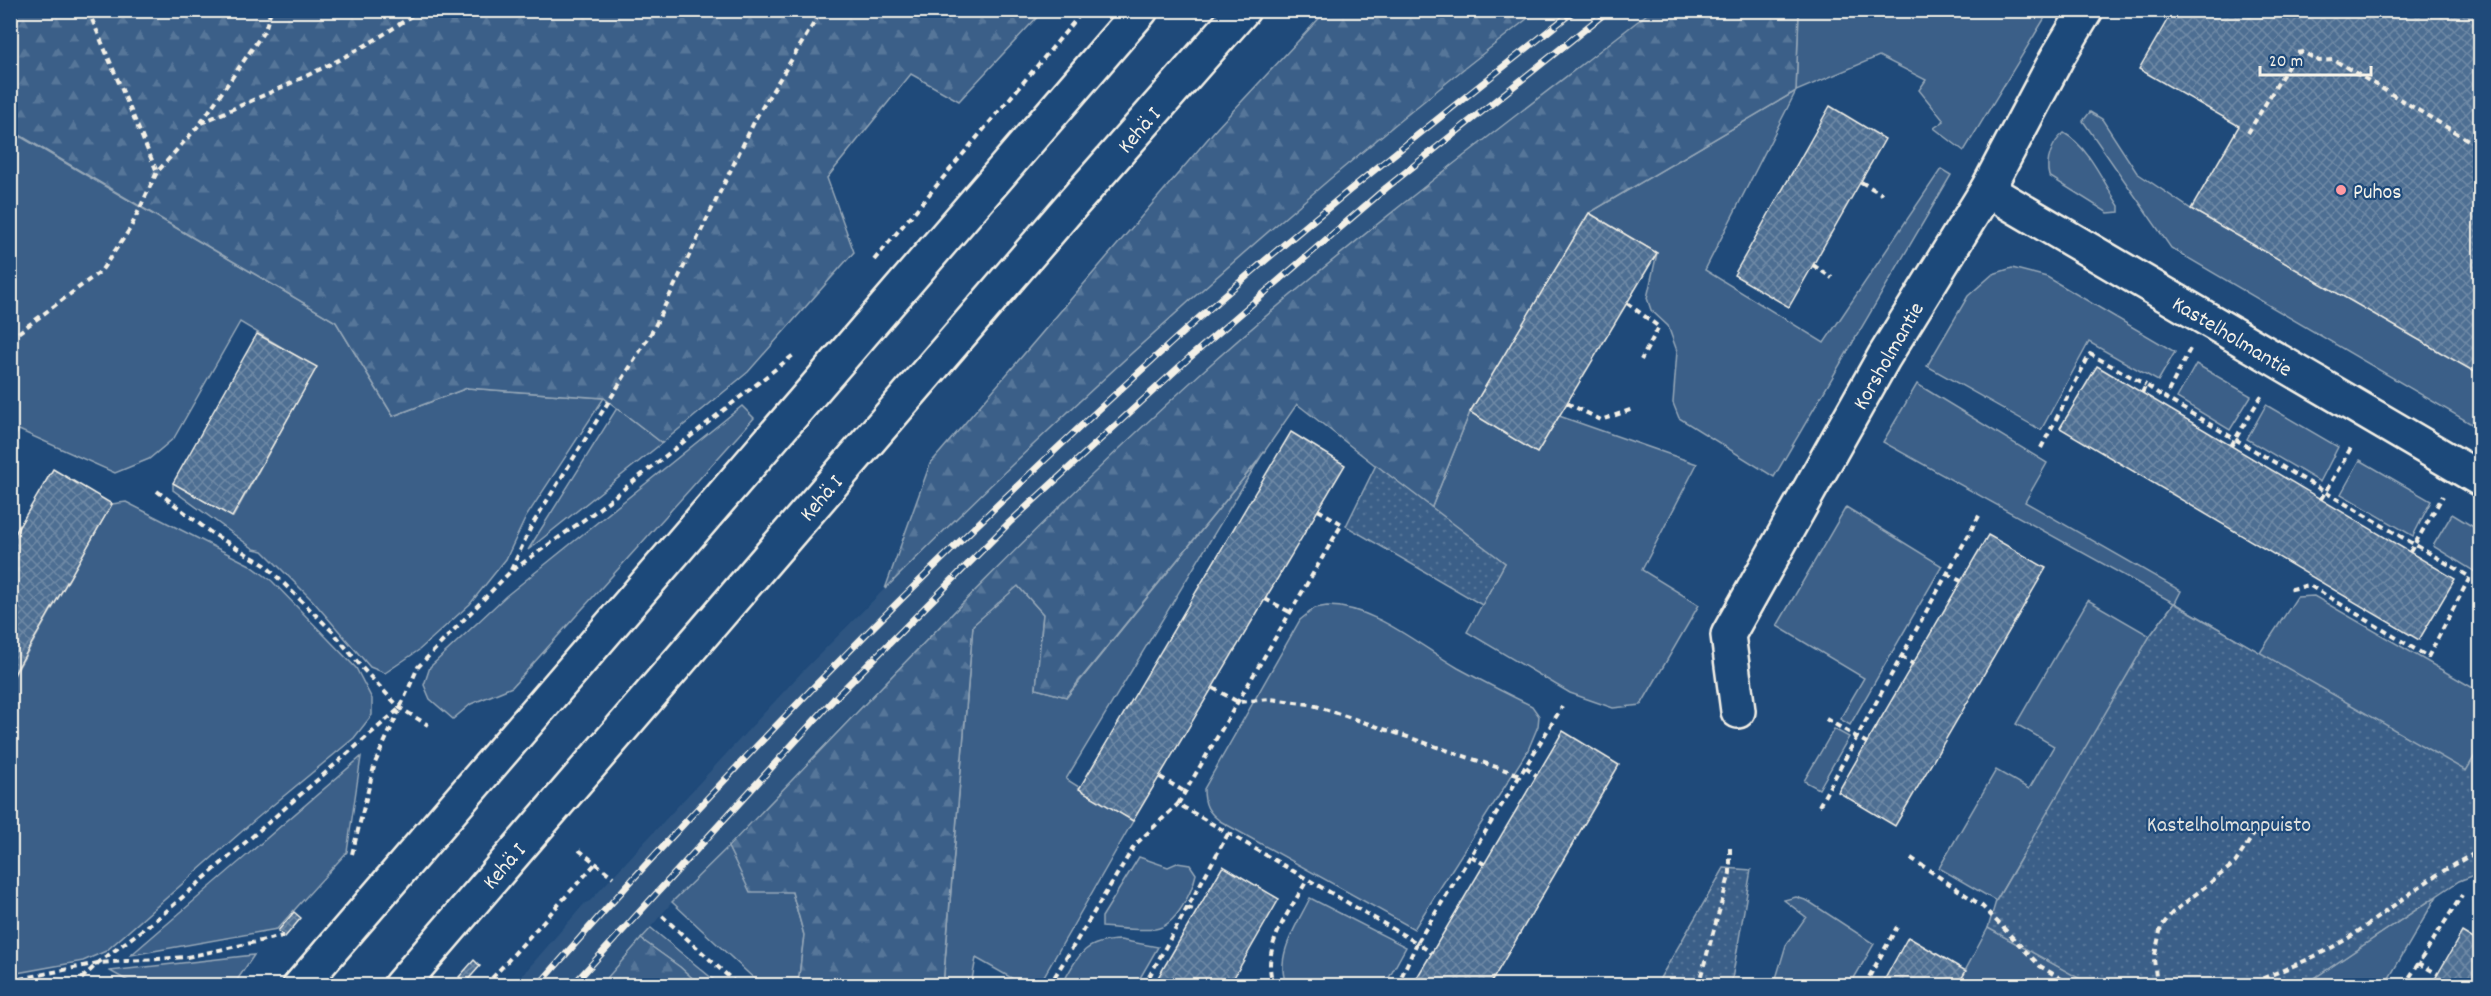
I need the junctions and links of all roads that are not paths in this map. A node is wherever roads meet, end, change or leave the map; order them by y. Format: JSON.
{"nodes":[{"id":1,"x":1141,"y":10,"type":"edge"},
{"id":2,"x":1243,"y":10,"type":"edge"},
{"id":3,"x":2086,"y":10,"type":"edge"},
{"id":4,"x":1987,"y":190,"type":"junction"},
{"id":5,"x":2481,"y":479,"type":"edge"},
{"id":6,"x":1738,"y":711,"type":"dead end"},
{"id":7,"x":300,"y":986,"type":"edge"},
{"id":8,"x":400,"y":986,"type":"edge"}],
"edges":[{"from":1,"to":7,"type":"main road"},
{"from":2,"to":8,"type":"main road","name":"Kehä I"},
{"from":3,"to":4,"type":"main road","name":"Korsholmantie"},
{"from":4,"to":5,"type":"main road","name":"Kastelholmantie"},
{"from":4,"to":6,"type":"main road","name":"Korsholmantie"}]}
